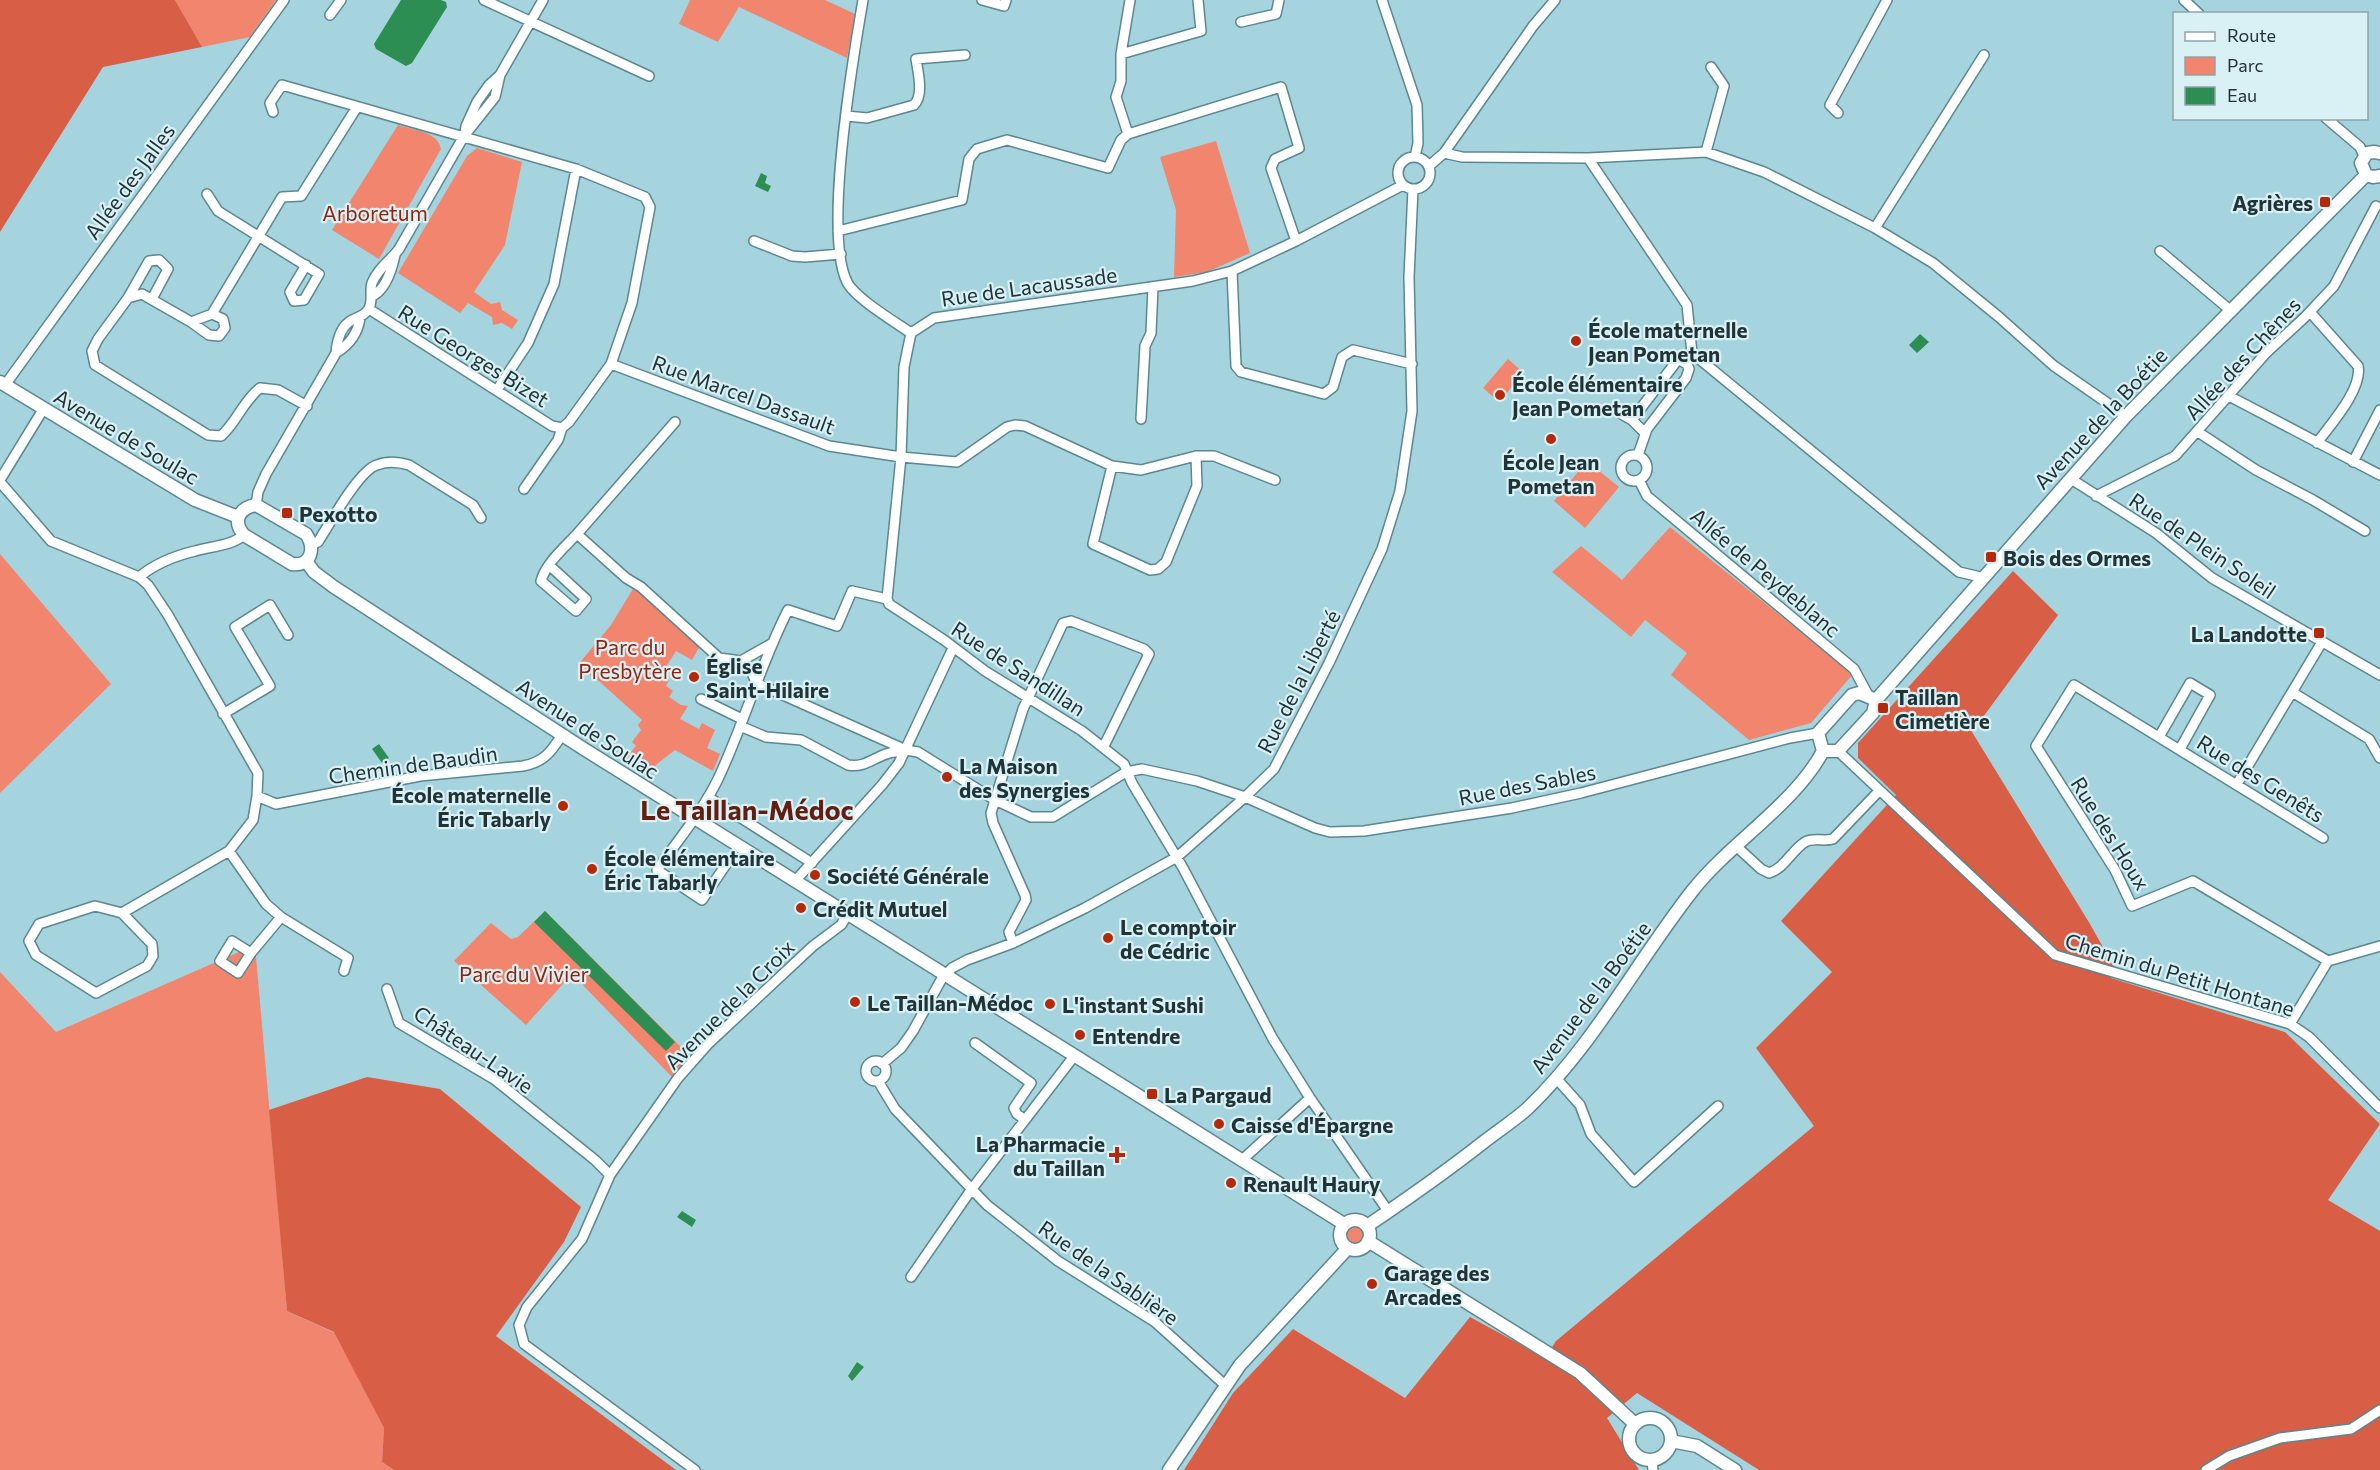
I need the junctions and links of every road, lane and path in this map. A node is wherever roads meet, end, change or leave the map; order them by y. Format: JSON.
{"nodes":[{"id":1,"x":284,"y":0,"type":"edge"},
{"id":2,"x":340,"y":0,"type":"edge"},
{"id":3,"x":484,"y":0,"type":"edge"},
{"id":4,"x":543,"y":0,"type":"edge"},
{"id":5,"x":863,"y":0,"type":"edge"},
{"id":6,"x":982,"y":0,"type":"edge"},
{"id":7,"x":1130,"y":0,"type":"edge"},
{"id":8,"x":1198,"y":0,"type":"edge"},
{"id":9,"x":1279,"y":0,"type":"edge"},
{"id":10,"x":1382,"y":0,"type":"edge"},
{"id":11,"x":1555,"y":0,"type":"edge"},
{"id":12,"x":1887,"y":0,"type":"edge"},
{"id":13,"x":2184,"y":0,"type":"edge"},
{"id":14,"x":1005,"y":3,"type":"edge"},
{"id":15,"x":2197,"y":12,"type":"edge"},
{"id":16,"x":330,"y":15,"type":"dead end"},
{"id":17,"x":531,"y":20,"type":"junction"},
{"id":18,"x":1241,"y":22,"type":"dead end"},
{"id":19,"x":1121,"y":54,"type":"junction"},
{"id":20,"x":965,"y":55,"type":"dead end"},
{"id":21,"x":1984,"y":55,"type":"dead end"},
{"id":22,"x":1711,"y":67,"type":"dead end"},
{"id":23,"x":649,"y":76,"type":"dead end"},
{"id":24,"x":357,"y":107,"type":"junction"},
{"id":25,"x":273,"y":112,"type":"dead end"},
{"id":26,"x":1838,"y":113,"type":"dead end"},
{"id":27,"x":847,"y":116,"type":"junction"},
{"id":28,"x":2328,"y":120,"type":"edge"},
{"id":29,"x":1128,"y":134,"type":"junction"},
{"id":30,"x":464,"y":136,"type":"junction"},
{"id":31,"x":1706,"y":152,"type":"junction"},
{"id":32,"x":1444,"y":153,"type":"junction"},
{"id":33,"x":2380,"y":153,"type":"edge"},
{"id":34,"x":2364,"y":156,"type":"junction"},
{"id":35,"x":1415,"y":157,"type":"junction"},
{"id":36,"x":1588,"y":158,"type":"junction"},
{"id":37,"x":1429,"y":166,"type":"junction"},
{"id":38,"x":576,"y":169,"type":"junction"},
{"id":39,"x":2366,"y":175,"type":"junction"},
{"id":40,"x":2380,"y":176,"type":"edge"},
{"id":41,"x":1403,"y":185,"type":"junction"},
{"id":42,"x":1413,"y":189,"type":"junction"},
{"id":43,"x":207,"y":194,"type":"dead end"},
{"id":44,"x":2376,"y":206,"type":"dead end"},
{"id":45,"x":1875,"y":228,"type":"junction"},
{"id":46,"x":838,"y":231,"type":"junction"},
{"id":47,"x":259,"y":238,"type":"junction"},
{"id":48,"x":754,"y":240,"type":"dead end"},
{"id":49,"x":1296,"y":242,"type":"junction"},
{"id":50,"x":2160,"y":251,"type":"dead end"},
{"id":51,"x":841,"y":254,"type":"junction"},
{"id":52,"x":306,"y":265,"type":"dead end"},
{"id":53,"x":1232,"y":271,"type":"junction"},
{"id":54,"x":1153,"y":287,"type":"junction"},
{"id":55,"x":128,"y":298,"type":"junction"},
{"id":56,"x":152,"y":299,"type":"junction"},
{"id":57,"x":369,"y":309,"type":"junction"},
{"id":58,"x":2230,"y":310,"type":"junction"},
{"id":59,"x":2310,"y":312,"type":"junction"},
{"id":60,"x":212,"y":314,"type":"junction"},
{"id":61,"x":191,"y":322,"type":"junction"},
{"id":62,"x":911,"y":333,"type":"junction"},
{"id":63,"x":611,"y":364,"type":"junction"},
{"id":64,"x":1412,"y":364,"type":"junction"},
{"id":65,"x":3,"y":383,"type":"edge"},
{"id":66,"x":497,"y":390,"type":"junction"},
{"id":67,"x":2229,"y":396,"type":"junction"},
{"id":68,"x":307,"y":406,"type":"junction"},
{"id":69,"x":44,"y":408,"type":"junction"},
{"id":70,"x":2380,"y":410,"type":"edge"},
{"id":71,"x":1618,"y":412,"type":"dead end"},
{"id":72,"x":2126,"y":416,"type":"junction"},
{"id":73,"x":1141,"y":419,"type":"dead end"},
{"id":74,"x":1632,"y":420,"type":"junction"},
{"id":75,"x":675,"y":422,"type":"dead end"},
{"id":76,"x":561,"y":428,"type":"junction"},
{"id":77,"x":2198,"y":432,"type":"junction"},
{"id":78,"x":1645,"y":433,"type":"junction"},
{"id":79,"x":2317,"y":443,"type":"junction"},
{"id":80,"x":1638,"y":455,"type":"junction"},
{"id":81,"x":1196,"y":456,"type":"junction"},
{"id":82,"x":901,"y":457,"type":"junction"},
{"id":83,"x":2353,"y":462,"type":"junction"},
{"id":84,"x":1112,"y":466,"type":"junction"},
{"id":85,"x":2380,"y":475,"type":"edge"},
{"id":86,"x":2071,"y":479,"type":"junction"},
{"id":87,"x":1275,"y":480,"type":"dead end"},
{"id":88,"x":1639,"y":480,"type":"junction"},
{"id":89,"x":0,"y":481,"type":"edge"},
{"id":90,"x":524,"y":489,"type":"dead end"},
{"id":91,"x":2097,"y":496,"type":"junction"},
{"id":92,"x":256,"y":505,"type":"junction"},
{"id":93,"x":238,"y":517,"type":"junction"},
{"id":94,"x":481,"y":518,"type":"dead end"},
{"id":95,"x":2365,"y":531,"type":"dead end"},
{"id":96,"x":577,"y":534,"type":"junction"},
{"id":97,"x":244,"y":535,"type":"junction"},
{"id":98,"x":312,"y":545,"type":"junction"},
{"id":99,"x":306,"y":561,"type":"junction"},
{"id":100,"x":549,"y":565,"type":"junction"},
{"id":101,"x":139,"y":578,"type":"junction"},
{"id":102,"x":1985,"y":578,"type":"junction"},
{"id":103,"x":887,"y":599,"type":"junction"},
{"id":104,"x":288,"y":635,"type":"dead end"},
{"id":105,"x":2322,"y":642,"type":"junction"},
{"id":106,"x":771,"y":644,"type":"junction"},
{"id":107,"x":953,"y":648,"type":"junction"},
{"id":108,"x":741,"y":661,"type":"junction"},
{"id":109,"x":2380,"y":675,"type":"edge"},
{"id":110,"x":756,"y":682,"type":"junction"},
{"id":111,"x":2074,"y":685,"type":"joint"},
{"id":112,"x":2292,"y":692,"type":"junction"},
{"id":113,"x":1872,"y":697,"type":"junction"},
{"id":114,"x":1028,"y":698,"type":"junction"},
{"id":115,"x":701,"y":699,"type":"dead end"},
{"id":116,"x":223,"y":714,"type":"junction"},
{"id":117,"x":741,"y":723,"type":"junction"},
{"id":118,"x":1818,"y":733,"type":"junction"},
{"id":119,"x":562,"y":735,"type":"junction"},
{"id":120,"x":2159,"y":737,"type":"junction"},
{"id":121,"x":1104,"y":746,"type":"junction"},
{"id":122,"x":2180,"y":749,"type":"junction"},
{"id":123,"x":906,"y":750,"type":"junction"},
{"id":124,"x":1838,"y":751,"type":"junction"},
{"id":125,"x":1820,"y":756,"type":"junction"},
{"id":126,"x":2380,"y":758,"type":"edge"},
{"id":127,"x":1126,"y":771,"type":"junction"},
{"id":128,"x":2237,"y":784,"type":"junction"},
{"id":129,"x":1879,"y":791,"type":"junction"},
{"id":130,"x":258,"y":796,"type":"junction"},
{"id":131,"x":708,"y":797,"type":"junction"},
{"id":132,"x":1245,"y":797,"type":"junction"},
{"id":133,"x":995,"y":800,"type":"junction"},
{"id":134,"x":694,"y":818,"type":"junction"},
{"id":135,"x":2323,"y":838,"type":"dead end"},
{"id":136,"x":1736,"y":846,"type":"junction"},
{"id":137,"x":229,"y":851,"type":"junction"},
{"id":138,"x":1177,"y":857,"type":"junction"},
{"id":139,"x":812,"y":862,"type":"junction"},
{"id":140,"x":727,"y":863,"type":"dead end"},
{"id":141,"x":795,"y":881,"type":"junction"},
{"id":142,"x":122,"y":913,"type":"junction"},
{"id":143,"x":848,"y":914,"type":"junction"},
{"id":144,"x":281,"y":916,"type":"junction"},
{"id":145,"x":1013,"y":942,"type":"junction"},
{"id":146,"x":2380,"y":946,"type":"edge"},
{"id":147,"x":251,"y":952,"type":"dead end"},
{"id":148,"x":2328,"y":961,"type":"junction"},
{"id":149,"x":344,"y":970,"type":"dead end"},
{"id":150,"x":945,"y":974,"type":"junction"},
{"id":151,"x":387,"y":989,"type":"dead end"},
{"id":152,"x":2290,"y":1024,"type":"junction"},
{"id":153,"x":975,"y":1043,"type":"dead end"},
{"id":154,"x":1075,"y":1055,"type":"junction"},
{"id":155,"x":882,"y":1064,"type":"junction"},
{"id":156,"x":1556,"y":1078,"type":"junction"},
{"id":157,"x":878,"y":1081,"type":"junction"},
{"id":158,"x":1310,"y":1098,"type":"junction"},
{"id":159,"x":1718,"y":1106,"type":"dead end"},
{"id":160,"x":2380,"y":1108,"type":"edge"},
{"id":161,"x":1025,"y":1120,"type":"junction"},
{"id":162,"x":1242,"y":1160,"type":"junction"},
{"id":163,"x":610,"y":1175,"type":"junction"},
{"id":164,"x":971,"y":1191,"type":"junction"},
{"id":165,"x":1389,"y":1211,"type":"junction"},
{"id":166,"x":1344,"y":1224,"type":"junction"},
{"id":167,"x":1367,"y":1226,"type":"junction"},
{"id":168,"x":1368,"y":1241,"type":"junction"},
{"id":169,"x":1348,"y":1248,"type":"junction"},
{"id":170,"x":911,"y":1277,"type":"dead end"},
{"id":171,"x":1225,"y":1384,"type":"junction"},
{"id":172,"x":2380,"y":1410,"type":"edge"},
{"id":173,"x":1635,"y":1424,"type":"junction"},
{"id":174,"x":1671,"y":1441,"type":"junction"},
{"id":175,"x":1653,"y":1465,"type":"edge"},
{"id":176,"x":695,"y":1470,"type":"edge"},
{"id":177,"x":1169,"y":1470,"type":"edge"},
{"id":178,"x":1735,"y":1470,"type":"edge"},
{"id":179,"x":2206,"y":1470,"type":"edge"}],
"edges":[{"from":1,"to":65,"type":"street","name":"Allée des Jalles"},
{"from":2,"to":16,"type":"street"},
{"from":3,"to":17,"type":"street"},
{"from":4,"to":17,"type":"street"},
{"from":5,"to":27,"type":"street"},
{"from":6,"to":14,"type":"street"},
{"from":7,"to":19,"type":"street"},
{"from":8,"to":19,"type":"street"},
{"from":9,"to":18,"type":"street"},
{"from":10,"to":35,"type":"street"},
{"from":11,"to":32,"type":"street"},
{"from":12,"to":26,"type":"street"},
{"from":13,"to":15,"type":"street"},
{"from":17,"to":23,"type":"street"},
{"from":17,"to":30,"type":"street"},
{"from":19,"to":29,"type":"street"},
{"from":20,"to":27,"type":"street"},
{"from":21,"to":45,"type":"street"},
{"from":22,"to":31,"type":"street"},
{"from":24,"to":25,"type":"street"},
{"from":24,"to":30,"type":"street"},
{"from":24,"to":47,"type":"street"},
{"from":27,"to":46,"type":"street"},
{"from":28,"to":34,"type":"street"},
{"from":29,"to":46,"type":"street"},
{"from":29,"to":49,"type":"street"},
{"from":30,"to":38,"type":"street"},
{"from":30,"to":57,"type":"street"},
{"from":31,"to":36,"type":"street"},
{"from":31,"to":45,"type":"street"},
{"from":32,"to":36,"type":"street"},
{"from":32,"to":37,"type":"street"},
{"from":33,"to":34,"type":"main road"},
{"from":34,"to":39,"type":"main road"},
{"from":35,"to":37,"type":"street"},
{"from":35,"to":41,"type":"street"},
{"from":36,"to":102,"type":"street"},
{"from":37,"to":42,"type":"street"},
{"from":38,"to":63,"type":"street"},
{"from":38,"to":66,"type":"street"},
{"from":39,"to":40,"type":"main road"},
{"from":39,"to":58,"type":"main road","name":"Avenue de la Boétie"},
{"from":41,"to":42,"type":"street"},
{"from":41,"to":49,"type":"street","name":"Rue de Lacaussade"},
{"from":42,"to":64,"type":"street","name":"Rue de la Liberté"},
{"from":43,"to":47,"type":"street"},
{"from":44,"to":59,"type":"street","name":"Allée des Chênes"},
{"from":45,"to":72,"type":"street"},
{"from":46,"to":51,"type":"street"},
{"from":47,"to":52,"type":"street"},
{"from":47,"to":60,"type":"street"},
{"from":48,"to":51,"type":"street"},
{"from":49,"to":53,"type":"street","name":"Rue de Lacaussade"},
{"from":50,"to":58,"type":"street"},
{"from":51,"to":62,"type":"street"},
{"from":53,"to":54,"type":"street","name":"Rue de Lacaussade"},
{"from":53,"to":64,"type":"street"},
{"from":54,"to":62,"type":"street","name":"Rue de Lacaussade"},
{"from":54,"to":73,"type":"street"},
{"from":55,"to":56,"type":"street"},
{"from":55,"to":56,"type":"street"},
{"from":55,"to":68,"type":"street"},
{"from":56,"to":61,"type":"street"},
{"from":57,"to":66,"type":"street","name":"Rue Georges Bizet"},
{"from":57,"to":68,"type":"street"},
{"from":58,"to":72,"type":"main road","name":"Avenue de la Boétie"},
{"from":59,"to":67,"type":"street","name":"Allée des Chênes"},
{"from":59,"to":79,"type":"street"},
{"from":60,"to":61,"type":"street"},
{"from":60,"to":61,"type":"street"},
{"from":62,"to":82,"type":"street"},
{"from":63,"to":76,"type":"street"},
{"from":63,"to":82,"type":"street","name":"Rue Marcel Dassault"},
{"from":64,"to":132,"type":"street","name":"Rue de la Liberté"},
{"from":65,"to":69,"type":"main road","name":"Avenue de Soulac"},
{"from":66,"to":76,"type":"street","name":"Rue Georges Bizet"},
{"from":67,"to":77,"type":"street","name":"Allée des Chênes"},
{"from":67,"to":79,"type":"street"},
{"from":68,"to":92,"type":"street"},
{"from":69,"to":89,"type":"street"},
{"from":69,"to":93,"type":"main road","name":"Avenue de Soulac"},
{"from":70,"to":83,"type":"street"},
{"from":71,"to":74,"type":"street"},
{"from":72,"to":86,"type":"main road","name":"Avenue de la Boétie"},
{"from":74,"to":78,"type":"street"},
{"from":74,"to":78,"type":"street","name":"Allée de Peydeblanc"},
{"from":75,"to":96,"type":"street"},
{"from":76,"to":90,"type":"street"},
{"from":77,"to":91,"type":"street","name":"Allée des Chênes"},
{"from":77,"to":95,"type":"street"},
{"from":78,"to":80,"type":"street","name":"Allée de Peydeblanc"},
{"from":79,"to":83,"type":"street"},
{"from":80,"to":88,"type":"street","name":"Allée de Peydeblanc"},
{"from":80,"to":88,"type":"street","name":"Allée de Peydeblanc"},
{"from":81,"to":84,"type":"street"},
{"from":81,"to":84,"type":"street"},
{"from":81,"to":87,"type":"street"},
{"from":82,"to":84,"type":"street","name":"Rue Marcel Dassault"},
{"from":82,"to":103,"type":"street"},
{"from":83,"to":85,"type":"street"},
{"from":86,"to":91,"type":"street","name":"Rue de Plein Soleil"},
{"from":86,"to":102,"type":"main road","name":"Avenue de la Boétie"},
{"from":88,"to":113,"type":"street","name":"Allée de Peydeblanc"},
{"from":89,"to":101,"type":"street"},
{"from":91,"to":105,"type":"street","name":"Rue de Plein Soleil"},
{"from":92,"to":93,"type":"main road"},
{"from":92,"to":98,"type":"main road"},
{"from":93,"to":97,"type":"main road"},
{"from":94,"to":98,"type":"street"},
{"from":96,"to":100,"type":"street"},
{"from":96,"to":108,"type":"street"},
{"from":97,"to":99,"type":"main road"},
{"from":97,"to":101,"type":"street"},
{"from":98,"to":99,"type":"main road"},
{"from":99,"to":119,"type":"main road","name":"Avenue de Soulac"},
{"from":100,"to":100,"type":"street"},
{"from":101,"to":116,"type":"street"},
{"from":102,"to":113,"type":"main road","name":"Avenue de la Boétie"},
{"from":103,"to":106,"type":"street"},
{"from":103,"to":107,"type":"street","name":"Rue de Sandillan"},
{"from":104,"to":116,"type":"street"},
{"from":105,"to":109,"type":"street","name":"Rue de Plein Soleil"},
{"from":105,"to":112,"type":"street"},
{"from":106,"to":108,"type":"street"},
{"from":106,"to":110,"type":"street"},
{"from":107,"to":114,"type":"street","name":"Rue de Sandillan"},
{"from":107,"to":123,"type":"street"},
{"from":108,"to":110,"type":"street"},
{"from":110,"to":117,"type":"street"},
{"from":110,"to":123,"type":"street"},
{"from":111,"to":120,"type":"street","name":"Rue des Genêts"},
{"from":111,"to":148,"type":"street","name":"Rue des Houx"},
{"from":112,"to":126,"type":"street"},
{"from":112,"to":128,"type":"street"},
{"from":113,"to":118,"type":"main road"},
{"from":113,"to":124,"type":"main road"},
{"from":114,"to":121,"type":"street","name":"Rue de Sandillan"},
{"from":114,"to":121,"type":"street"},
{"from":114,"to":133,"type":"street"},
{"from":115,"to":117,"type":"street"},
{"from":116,"to":130,"type":"street"},
{"from":117,"to":123,"type":"street"},
{"from":117,"to":131,"type":"street"},
{"from":118,"to":125,"type":"main road"},
{"from":118,"to":132,"type":"street","name":"Rue des Sables"},
{"from":119,"to":130,"type":"street","name":"Chemin de Baudin"},
{"from":119,"to":134,"type":"main road","name":"Avenue de Soulac"},
{"from":120,"to":122,"type":"street","name":"Rue des Genêts"},
{"from":120,"to":122,"type":"street","name":"Rue des Genêts"},
{"from":121,"to":127,"type":"street","name":"Rue de Sandillan"},
{"from":122,"to":128,"type":"street","name":"Rue des Genêts"},
{"from":123,"to":133,"type":"street"},
{"from":123,"to":139,"type":"street"},
{"from":124,"to":125,"type":"main road"},
{"from":124,"to":129,"type":"street","name":"Chemin du Petit Hontane"},
{"from":125,"to":136,"type":"main road","name":"Avenue de la Boétie"},
{"from":127,"to":132,"type":"street","name":"Rue des Sables"},
{"from":127,"to":133,"type":"street"},
{"from":127,"to":138,"type":"street","name":"Rue de Sandillan"},
{"from":128,"to":135,"type":"street","name":"Rue des Genêts"},
{"from":129,"to":136,"type":"street"},
{"from":129,"to":152,"type":"street","name":"Chemin du Petit Hontane"},
{"from":130,"to":137,"type":"street"},
{"from":131,"to":134,"type":"street"},
{"from":131,"to":139,"type":"street"},
{"from":132,"to":138,"type":"street","name":"Rue de la Liberté"},
{"from":133,"to":145,"type":"street"},
{"from":134,"to":140,"type":"street"},
{"from":134,"to":141,"type":"main road","name":"Avenue de Soulac"},
{"from":136,"to":156,"type":"main road","name":"Avenue de la Boétie"},
{"from":137,"to":142,"type":"street"},
{"from":137,"to":144,"type":"street"},
{"from":138,"to":145,"type":"street","name":"Rue de la Liberté"},
{"from":138,"to":158,"type":"street","name":"Rue de Sandillan"},
{"from":139,"to":141,"type":"street"},
{"from":141,"to":143,"type":"main road","name":"Avenue de Soulac"},
{"from":142,"to":142,"type":"street"},
{"from":143,"to":150,"type":"main road","name":"Avenue de Soulac"},
{"from":143,"to":163,"type":"street","name":"Avenue de la Croix"},
{"from":144,"to":147,"type":"street"},
{"from":144,"to":149,"type":"street"},
{"from":145,"to":150,"type":"street","name":"Rue de la Liberté"},
{"from":146,"to":148,"type":"street"},
{"from":148,"to":152,"type":"street"},
{"from":150,"to":154,"type":"main road","name":"Avenue de Soulac"},
{"from":150,"to":155,"type":"street"},
{"from":151,"to":163,"type":"street","name":"Château-Lavie"},
{"from":152,"to":160,"type":"street","name":"Chemin du Petit Hontane"},
{"from":153,"to":161,"type":"street"},
{"from":154,"to":161,"type":"street"},
{"from":154,"to":162,"type":"main road","name":"Avenue de Soulac"},
{"from":155,"to":157,"type":"street"},
{"from":155,"to":157,"type":"street"},
{"from":156,"to":159,"type":"street"},
{"from":156,"to":165,"type":"main road","name":"Avenue de la Boétie"},
{"from":157,"to":164,"type":"street","name":"Rue de la Sablière"},
{"from":158,"to":162,"type":"street"},
{"from":158,"to":165,"type":"street","name":"Rue de Sandillan"},
{"from":161,"to":164,"type":"street"},
{"from":162,"to":166,"type":"main road","name":"Avenue de Soulac"},
{"from":163,"to":176,"type":"street","name":"Avenue de la Croix"},
{"from":164,"to":170,"type":"street"},
{"from":164,"to":171,"type":"street","name":"Rue de la Sablière"},
{"from":165,"to":167,"type":"main road","name":"Avenue de la Boétie"},
{"from":166,"to":167,"type":"main road"},
{"from":166,"to":169,"type":"main road"},
{"from":167,"to":168,"type":"main road"},
{"from":168,"to":169,"type":"main road"},
{"from":168,"to":173,"type":"main road"},
{"from":169,"to":171,"type":"main road"},
{"from":171,"to":177,"type":"main road"},
{"from":172,"to":179,"type":"street"},
{"from":173,"to":174,"type":"main road"},
{"from":173,"to":175,"type":"main road"},
{"from":174,"to":175,"type":"main road"},
{"from":174,"to":178,"type":"main road"}]}
